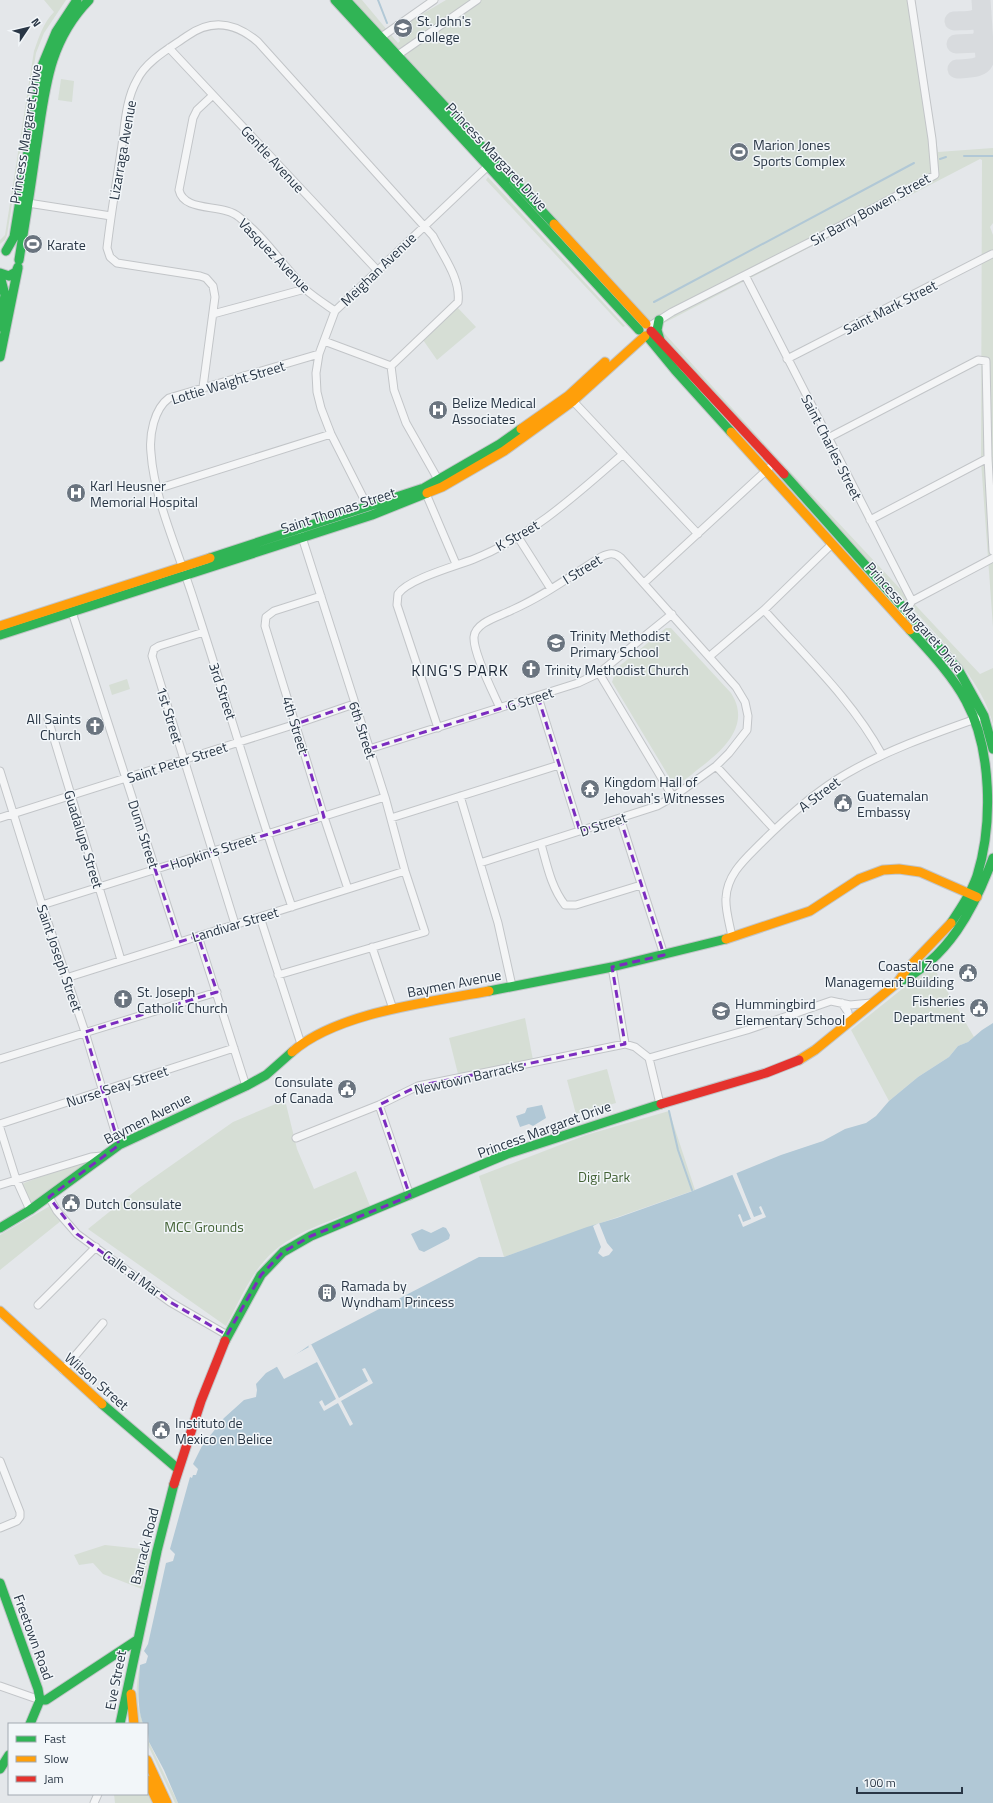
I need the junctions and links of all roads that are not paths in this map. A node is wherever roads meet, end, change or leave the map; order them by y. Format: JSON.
{"nodes":[{"id":1,"x":78,"y":0,"type":"edge"},
{"id":2,"x":89,"y":0,"type":"edge"},
{"id":3,"x":335,"y":0,"type":"edge"},
{"id":4,"x":346,"y":0,"type":"edge"},
{"id":5,"x":434,"y":0,"type":"edge"},
{"id":6,"x":477,"y":0,"type":"edge"},
{"id":7,"x":911,"y":0,"type":"edge"},
{"id":8,"x":377,"y":40,"type":"junction"},
{"id":9,"x":170,"y":48,"type":"junction"},
{"id":10,"x":394,"y":58,"type":"junction"},
{"id":11,"x":213,"y":95,"type":"junction"},
{"id":12,"x":488,"y":166,"type":"junction"},
{"id":13,"x":28,"y":203,"type":"junction"},
{"id":14,"x":111,"y":216,"type":"junction"},
{"id":15,"x":424,"y":226,"type":"junction"},
{"id":16,"x":20,"y":227,"type":"junction"},
{"id":17,"x":2,"y":251,"type":"edge"},
{"id":18,"x":992,"y":254,"type":"edge"},
{"id":19,"x":18,"y":264,"type":"junction"},
{"id":20,"x":377,"y":270,"type":"junction"},
{"id":21,"x":0,"y":275,"type":"edge"},
{"id":22,"x":745,"y":275,"type":"junction"},
{"id":23,"x":305,"y":289,"type":"junction"},
{"id":24,"x":0,"y":292,"type":"edge"},
{"id":25,"x":7,"y":309,"type":"junction"},
{"id":26,"x":335,"y":311,"type":"junction"},
{"id":27,"x":213,"y":314,"type":"junction"},
{"id":28,"x":659,"y":320,"type":"junction"},
{"id":29,"x":0,"y":327,"type":"edge"},
{"id":30,"x":645,"y":331,"type":"junction"},
{"id":31,"x":660,"y":340,"type":"junction"},
{"id":32,"x":324,"y":342,"type":"junction"},
{"id":33,"x":319,"y":354,"type":"junction"},
{"id":34,"x":0,"y":357,"type":"edge"},
{"id":35,"x":787,"y":359,"type":"junction"},
{"id":36,"x":391,"y":366,"type":"junction"},
{"id":37,"x":203,"y":387,"type":"junction"},
{"id":38,"x":573,"y":401,"type":"junction"},
{"id":39,"x":545,"y":417,"type":"junction"},
{"id":40,"x":331,"y":434,"type":"junction"},
{"id":41,"x":828,"y":438,"type":"junction"},
{"id":42,"x":623,"y":454,"type":"junction"},
{"id":43,"x":988,"y":458,"type":"junction"},
{"id":44,"x":775,"y":464,"type":"junction"},
{"id":45,"x":767,"y":470,"type":"junction"},
{"id":46,"x":440,"y":484,"type":"junction"},
{"id":47,"x":157,"y":490,"type":"junction"},
{"id":48,"x":425,"y":491,"type":"junction"},
{"id":49,"x":368,"y":507,"type":"junction"},
{"id":50,"x":870,"y":520,"type":"junction"},
{"id":51,"x":301,"y":533,"type":"junction"},
{"id":52,"x":698,"y":534,"type":"junction"},
{"id":53,"x":518,"y":537,"type":"junction"},
{"id":54,"x":832,"y":544,"type":"junction"},
{"id":55,"x":993,"y":551,"type":"edge"},
{"id":56,"x":993,"y":558,"type":"edge"},
{"id":57,"x":456,"y":564,"type":"junction"},
{"id":58,"x":184,"y":570,"type":"junction"},
{"id":59,"x":644,"y":583,"type":"junction"},
{"id":60,"x":551,"y":589,"type":"junction"},
{"id":61,"x":321,"y":596,"type":"junction"},
{"id":62,"x":912,"y":601,"type":"junction"},
{"id":63,"x":764,"y":610,"type":"junction"},
{"id":64,"x":72,"y":612,"type":"junction"},
{"id":65,"x":672,"y":614,"type":"junction"},
{"id":66,"x":903,"y":615,"type":"junction"},
{"id":67,"x":0,"y":626,"type":"edge"},
{"id":68,"x":204,"y":632,"type":"junction"},
{"id":69,"x":0,"y":635,"type":"edge"},
{"id":70,"x":710,"y":656,"type":"junction"},
{"id":71,"x":600,"y":673,"type":"junction"},
{"id":72,"x":538,"y":697,"type":"junction"},
{"id":73,"x":354,"y":704,"type":"junction"},
{"id":74,"x":500,"y":708,"type":"junction"},
{"id":75,"x":984,"y":716,"type":"junction"},
{"id":76,"x":48,"y":719,"type":"dead end"},
{"id":77,"x":974,"y":720,"type":"junction"},
{"id":78,"x":296,"y":724,"type":"junction"},
{"id":79,"x":438,"y":728,"type":"junction"},
{"id":80,"x":239,"y":742,"type":"junction"},
{"id":81,"x":369,"y":749,"type":"junction"},
{"id":82,"x":993,"y":749,"type":"edge"},
{"id":83,"x":882,"y":755,"type":"junction"},
{"id":84,"x":184,"y":759,"type":"junction"},
{"id":85,"x":559,"y":765,"type":"junction"},
{"id":86,"x":716,"y":766,"type":"junction"},
{"id":87,"x":0,"y":771,"type":"edge"},
{"id":88,"x":126,"y":778,"type":"junction"},
{"id":89,"x":71,"y":795,"type":"junction"},
{"id":90,"x":460,"y":796,"type":"junction"},
{"id":91,"x":385,"y":797,"type":"junction"},
{"id":92,"x":673,"y":797,"type":"junction"},
{"id":93,"x":13,"y":814,"type":"junction"},
{"id":94,"x":324,"y":817,"type":"junction"},
{"id":95,"x":0,"y":818,"type":"edge"},
{"id":96,"x":391,"y":818,"type":"junction"},
{"id":97,"x":620,"y":818,"type":"junction"},
{"id":98,"x":774,"y":830,"type":"junction"},
{"id":99,"x":580,"y":831,"type":"junction"},
{"id":100,"x":267,"y":834,"type":"junction"},
{"id":101,"x":541,"y":844,"type":"junction"},
{"id":102,"x":213,"y":851,"type":"junction"},
{"id":103,"x":993,"y":858,"type":"edge"},
{"id":104,"x":480,"y":863,"type":"junction"},
{"id":105,"x":155,"y":869,"type":"junction"},
{"id":106,"x":405,"y":871,"type":"junction"},
{"id":107,"x":977,"y":876,"type":"junction"},
{"id":108,"x":950,"y":884,"type":"junction"},
{"id":109,"x":641,"y":885,"type":"junction"},
{"id":110,"x":99,"y":887,"type":"junction"},
{"id":111,"x":348,"y":888,"type":"junction"},
{"id":112,"x":973,"y":895,"type":"junction"},
{"id":113,"x":42,"y":904,"type":"junction"},
{"id":114,"x":292,"y":907,"type":"junction"},
{"id":115,"x":960,"y":911,"type":"junction"},
{"id":116,"x":260,"y":917,"type":"junction"},
{"id":117,"x":236,"y":924,"type":"junction"},
{"id":118,"x":198,"y":936,"type":"junction"},
{"id":119,"x":732,"y":937,"type":"junction"},
{"id":120,"x":179,"y":942,"type":"junction"},
{"id":121,"x":372,"y":947,"type":"junction"},
{"id":122,"x":664,"y":955,"type":"junction"},
{"id":123,"x":121,"y":960,"type":"junction"},
{"id":124,"x":612,"y":967,"type":"junction"},
{"id":125,"x":278,"y":975,"type":"junction"},
{"id":126,"x":66,"y":978,"type":"junction"},
{"id":127,"x":897,"y":983,"type":"junction"},
{"id":128,"x":512,"y":986,"type":"junction"},
{"id":129,"x":217,"y":992,"type":"junction"},
{"id":130,"x":842,"y":1003,"type":"junction"},
{"id":131,"x":871,"y":1004,"type":"junction"},
{"id":132,"x":394,"y":1009,"type":"junction"},
{"id":133,"x":849,"y":1022,"type":"junction"},
{"id":134,"x":85,"y":1032,"type":"junction"},
{"id":135,"x":301,"y":1044,"type":"junction"},
{"id":136,"x":625,"y":1044,"type":"junction"},
{"id":137,"x":234,"y":1048,"type":"junction"},
{"id":138,"x":649,"y":1058,"type":"junction"},
{"id":139,"x":0,"y":1059,"type":"edge"},
{"id":140,"x":246,"y":1086,"type":"junction"},
{"id":141,"x":102,"y":1091,"type":"junction"},
{"id":142,"x":660,"y":1104,"type":"junction"},
{"id":143,"x":379,"y":1106,"type":"junction"},
{"id":144,"x":0,"y":1124,"type":"edge"},
{"id":145,"x":0,"y":1128,"type":"edge"},
{"id":146,"x":296,"y":1138,"type":"dead end"},
{"id":147,"x":119,"y":1145,"type":"junction"},
{"id":148,"x":102,"y":1156,"type":"junction"},
{"id":149,"x":16,"y":1179,"type":"junction"},
{"id":150,"x":0,"y":1185,"type":"edge"},
{"id":151,"x":410,"y":1196,"type":"junction"},
{"id":152,"x":49,"y":1197,"type":"junction"},
{"id":153,"x":30,"y":1210,"type":"junction"},
{"id":154,"x":0,"y":1228,"type":"edge"},
{"id":155,"x":96,"y":1248,"type":"junction"},
{"id":156,"x":38,"y":1305,"type":"dead end"},
{"id":157,"x":0,"y":1311,"type":"edge"},
{"id":158,"x":103,"y":1323,"type":"dead end"},
{"id":159,"x":227,"y":1336,"type":"junction"},
{"id":160,"x":63,"y":1370,"type":"junction"},
{"id":161,"x":0,"y":1461,"type":"edge"},
{"id":162,"x":178,"y":1469,"type":"junction"},
{"id":163,"x":0,"y":1528,"type":"edge"},
{"id":164,"x":0,"y":1583,"type":"edge"},
{"id":165,"x":137,"y":1640,"type":"junction"},
{"id":166,"x":130,"y":1685,"type":"junction"},
{"id":167,"x":0,"y":1686,"type":"edge"},
{"id":168,"x":40,"y":1700,"type":"junction"},
{"id":169,"x":31,"y":1720,"type":"edge"},
{"id":170,"x":120,"y":1723,"type":"edge"},
{"id":171,"x":134,"y":1723,"type":"edge"},
{"id":172,"x":8,"y":1757,"type":"edge"},
{"id":173,"x":148,"y":1762,"type":"edge"},
{"id":174,"x":0,"y":1769,"type":"edge"},
{"id":175,"x":148,"y":1782,"type":"edge"},
{"id":176,"x":158,"y":1803,"type":"edge"},
{"id":177,"x":167,"y":1803,"type":"edge"}],
"edges":[{"from":1,"to":16,"type":"main road","name":"Princess Margaret Drive"},
{"from":2,"to":13,"type":"main road","name":"Princess Margaret Drive"},
{"from":3,"to":8,"type":"main road","name":"Princess Margaret Drive"},
{"from":4,"to":8,"type":"main road","name":"Princess Margaret Drive"},
{"from":5,"to":8,"type":"street"},
{"from":6,"to":10,"type":"street"},
{"from":7,"to":22,"type":"street","name":"Sir Barry Bowen Street"},
{"from":8,"to":10,"type":"main road","name":"Princess Margaret Drive"},
{"from":9,"to":11,"type":"street","name":"Gentle Avenue"},
{"from":9,"to":14,"type":"street","name":"Lizarraga Avenue"},
{"from":9,"to":15,"type":"street","name":"Lizarraga Avenue"},
{"from":10,"to":12,"type":"main road","name":"Princess Margaret Drive"},
{"from":10,"to":30,"type":"main road","name":"Princess Margaret Drive"},
{"from":11,"to":20,"type":"street","name":"Gentle Avenue"},
{"from":11,"to":23,"type":"street","name":"Vasquez Avenue"},
{"from":12,"to":15,"type":"street","name":"Meighan Avenue"},
{"from":12,"to":30,"type":"main road","name":"Princess Margaret Drive"},
{"from":13,"to":14,"type":"street"},
{"from":13,"to":16,"type":"main road","name":"Princess Margaret Drive"},
{"from":14,"to":27,"type":"street","name":"Lizarraga Avenue"},
{"from":15,"to":20,"type":"street","name":"Meighan Avenue"},
{"from":15,"to":36,"type":"street","name":"Lizarraga Avenue"},
{"from":16,"to":17,"type":"main road","name":"Princess Margaret Drive"},
{"from":16,"to":19,"type":"main road","name":"Princess Margaret Drive"},
{"from":16,"to":25,"type":"main road"},
{"from":17,"to":19,"type":"main road"},
{"from":18,"to":35,"type":"street","name":"Saint Mark Street"},
{"from":19,"to":21,"type":"main road"},
{"from":19,"to":25,"type":"main road","name":"Princess Margaret Drive"},
{"from":20,"to":26,"type":"street","name":"Meighan Avenue"},
{"from":21,"to":25,"type":"main road","name":"Princess Margaret Drive"},
{"from":22,"to":28,"type":"street","name":"Sir Barry Bowen Street"},
{"from":22,"to":35,"type":"street","name":"Saint Charles Street"},
{"from":23,"to":26,"type":"street","name":"Vasquez Avenue"},
{"from":23,"to":27,"type":"street"},
{"from":24,"to":25,"type":"main road"},
{"from":25,"to":29,"type":"main road","name":"Princess Margaret Drive"},
{"from":25,"to":34,"type":"main road","name":"Princess Margaret Drive"},
{"from":26,"to":32,"type":"street","name":"Meighan Avenue"},
{"from":27,"to":37,"type":"street","name":"Lizarraga Avenue"},
{"from":28,"to":30,"type":"street","name":"Sir Barry Bowen Street"},
{"from":28,"to":31,"type":"main road"},
{"from":30,"to":31,"type":"main road","name":"Princess Margaret Drive"},
{"from":30,"to":38,"type":"main road","name":"Saint Thomas Street"},
{"from":30,"to":39,"type":"main road","name":"Saint Thomas Street"},
{"from":30,"to":45,"type":"main road","name":"Princess Margaret Drive"},
{"from":31,"to":44,"type":"main road","name":"Princess Margaret Drive"},
{"from":32,"to":33,"type":"street","name":"Meighan Avenue"},
{"from":32,"to":36,"type":"street"},
{"from":33,"to":37,"type":"street","name":"Lottie Waight Street"},
{"from":33,"to":40,"type":"street","name":"Meighan Avenue"},
{"from":35,"to":41,"type":"street","name":"Saint Charles Street"},
{"from":36,"to":46,"type":"street"},
{"from":37,"to":47,"type":"street","name":"Lottie Waight Street"},
{"from":38,"to":39,"type":"main road","name":"Saint Thomas Street"},
{"from":38,"to":42,"type":"street"},
{"from":39,"to":46,"type":"main road","name":"Saint Thomas Street"},
{"from":40,"to":47,"type":"street"},
{"from":40,"to":49,"type":"street","name":"Meighan Avenue"},
{"from":41,"to":43,"type":"street"},
{"from":41,"to":50,"type":"street","name":"Saint Charles Street"},
{"from":42,"to":52,"type":"street"},
{"from":42,"to":53,"type":"street","name":"K Street"},
{"from":43,"to":50,"type":"street"},
{"from":43,"to":55,"type":"street"},
{"from":44,"to":45,"type":"street"},
{"from":44,"to":66,"type":"main road","name":"Princess Margaret Drive"},
{"from":45,"to":52,"type":"street"},
{"from":45,"to":54,"type":"main road","name":"Princess Margaret Drive"},
{"from":46,"to":48,"type":"main road","name":"Saint Thomas Street"},
{"from":47,"to":58,"type":"street","name":"Lottie Waight Street"},
{"from":48,"to":49,"type":"main road","name":"Saint Thomas Street"},
{"from":48,"to":51,"type":"main road","name":"Saint Thomas Street"},
{"from":48,"to":57,"type":"street"},
{"from":49,"to":51,"type":"main road","name":"Saint Thomas Street"},
{"from":50,"to":62,"type":"street","name":"Saint Charles Street"},
{"from":51,"to":58,"type":"main road","name":"Saint Thomas Street"},
{"from":51,"to":61,"type":"street","name":"6th Street"},
{"from":52,"to":59,"type":"street"},
{"from":53,"to":57,"type":"street","name":"K Street"},
{"from":53,"to":60,"type":"street"},
{"from":54,"to":63,"type":"street"},
{"from":54,"to":66,"type":"main road","name":"Princess Margaret Drive"},
{"from":56,"to":62,"type":"street"},
{"from":57,"to":79,"type":"street","name":"K Street"},
{"from":58,"to":64,"type":"main road","name":"Saint Thomas Street"},
{"from":58,"to":67,"type":"main road","name":"Saint Thomas Street"},
{"from":58,"to":68,"type":"street","name":"3rd Street"},
{"from":59,"to":60,"type":"street","name":"I Street"},
{"from":59,"to":65,"type":"street","name":"I Street"},
{"from":60,"to":74,"type":"street","name":"I Street"},
{"from":61,"to":73,"type":"street","name":"6th Street"},
{"from":61,"to":78,"type":"street","name":"4th Street"},
{"from":62,"to":66,"type":"street"},
{"from":63,"to":70,"type":"street"},
{"from":63,"to":83,"type":"street"},
{"from":64,"to":69,"type":"main road","name":"Saint Thomas Street"},
{"from":64,"to":88,"type":"street","name":"Dunn Street"},
{"from":65,"to":70,"type":"street","name":"I Street"},
{"from":65,"to":71,"type":"street","name":"G Street"},
{"from":66,"to":75,"type":"main road","name":"Princess Margaret Drive"},
{"from":66,"to":77,"type":"main road","name":"Princess Margaret Drive"},
{"from":68,"to":80,"type":"street","name":"3rd Street"},
{"from":68,"to":84,"type":"street","name":"1st Street"},
{"from":70,"to":86,"type":"street","name":"D Street"},
{"from":71,"to":72,"type":"street","name":"G Street"},
{"from":71,"to":92,"type":"street"},
{"from":72,"to":74,"type":"street","name":"G Street"},
{"from":72,"to":85,"type":"street"},
{"from":73,"to":78,"type":"street","name":"Saint Peter Street"},
{"from":73,"to":81,"type":"street","name":"6th Street"},
{"from":74,"to":79,"type":"street","name":"G Street"},
{"from":75,"to":77,"type":"street","name":"A Street"},
{"from":75,"to":82,"type":"main road","name":"Princess Margaret Drive"},
{"from":76,"to":89,"type":"street","name":"Guadalupe Street"},
{"from":77,"to":83,"type":"street","name":"A Street"},
{"from":77,"to":107,"type":"main road","name":"Princess Margaret Drive"},
{"from":78,"to":80,"type":"street","name":"Saint Peter Street"},
{"from":78,"to":94,"type":"street","name":"4th Street"},
{"from":79,"to":81,"type":"street","name":"G Street"},
{"from":80,"to":84,"type":"street","name":"Saint Peter Street"},
{"from":80,"to":100,"type":"street","name":"3rd Street"},
{"from":81,"to":91,"type":"street","name":"6th Street"},
{"from":83,"to":98,"type":"street","name":"A Street"},
{"from":84,"to":88,"type":"street","name":"Saint Peter Street"},
{"from":84,"to":102,"type":"street","name":"1st Street"},
{"from":85,"to":90,"type":"street"},
{"from":85,"to":99,"type":"street"},
{"from":86,"to":92,"type":"street","name":"D Street"},
{"from":86,"to":98,"type":"street"},
{"from":87,"to":93,"type":"street","name":"Saint Joseph Street"},
{"from":88,"to":89,"type":"street","name":"Saint Peter Street"},
{"from":88,"to":105,"type":"street","name":"Dunn Street"},
{"from":89,"to":93,"type":"street","name":"Saint Peter Street"},
{"from":89,"to":110,"type":"street","name":"Guadalupe Street"},
{"from":90,"to":96,"type":"street"},
{"from":90,"to":104,"type":"street"},
{"from":91,"to":94,"type":"street","name":"Hopkin's Street"},
{"from":91,"to":96,"type":"street","name":"6th Street"},
{"from":92,"to":97,"type":"street","name":"D Street"},
{"from":93,"to":95,"type":"street","name":"Saint Peter Street"},
{"from":93,"to":113,"type":"street","name":"Saint Joseph Street"},
{"from":94,"to":100,"type":"street","name":"Hopkin's Street"},
{"from":94,"to":111,"type":"street","name":"4th Street"},
{"from":96,"to":106,"type":"street","name":"6th Street"},
{"from":97,"to":99,"type":"street","name":"D Street"},
{"from":97,"to":109,"type":"street"},
{"from":98,"to":119,"type":"street","name":"A Street"},
{"from":99,"to":101,"type":"street","name":"D Street"},
{"from":100,"to":102,"type":"street","name":"Hopkin's Street"},
{"from":100,"to":114,"type":"street","name":"3rd Street"},
{"from":101,"to":104,"type":"street","name":"D Street"},
{"from":101,"to":109,"type":"street"},
{"from":102,"to":105,"type":"street","name":"Hopkin's Street"},
{"from":102,"to":117,"type":"street","name":"1st Street"},
{"from":103,"to":112,"type":"main road","name":"Princess Margaret Drive"},
{"from":104,"to":128,"type":"street"},
{"from":105,"to":110,"type":"street","name":"Hopkin's Street"},
{"from":105,"to":120,"type":"street","name":"Dunn Street"},
{"from":106,"to":111,"type":"street","name":"Landivar Street"},
{"from":106,"to":121,"type":"street","name":"6th Street"},
{"from":107,"to":108,"type":"main road"},
{"from":107,"to":112,"type":"main road","name":"Princess Margaret Drive"},
{"from":108,"to":112,"type":"main road","name":"Baymen Avenue"},
{"from":108,"to":115,"type":"main road"},
{"from":108,"to":119,"type":"main road","name":"Baymen Avenue"},
{"from":109,"to":122,"type":"street"},
{"from":110,"to":113,"type":"street","name":"Hopkin's Street"},
{"from":110,"to":123,"type":"street","name":"Guadalupe Street"},
{"from":111,"to":114,"type":"street","name":"Landivar Street"},
{"from":112,"to":115,"type":"main road","name":"Princess Margaret Drive"},
{"from":112,"to":127,"type":"main road","name":"Princess Margaret Drive"},
{"from":113,"to":126,"type":"street","name":"Saint Joseph Street"},
{"from":114,"to":116,"type":"street","name":"Landivar Street"},
{"from":115,"to":127,"type":"main road","name":"Princess Margaret Drive"},
{"from":116,"to":117,"type":"street","name":"Landivar Street"},
{"from":116,"to":125,"type":"street"},
{"from":117,"to":118,"type":"street","name":"Landivar Street"},
{"from":118,"to":120,"type":"street","name":"Landivar Street"},
{"from":118,"to":129,"type":"street"},
{"from":119,"to":122,"type":"main road","name":"Baymen Avenue"},
{"from":120,"to":123,"type":"street","name":"Landivar Street"},
{"from":121,"to":125,"type":"street"},
{"from":121,"to":132,"type":"street"},
{"from":122,"to":124,"type":"main road","name":"Baymen Avenue"},
{"from":123,"to":126,"type":"street","name":"Landivar Street"},
{"from":124,"to":128,"type":"main road","name":"Baymen Avenue"},
{"from":124,"to":136,"type":"street"},
{"from":125,"to":135,"type":"street"},
{"from":126,"to":134,"type":"street","name":"Saint Joseph Street"},
{"from":127,"to":131,"type":"main road","name":"Princess Margaret Drive"},
{"from":128,"to":132,"type":"main road","name":"Baymen Avenue"},
{"from":129,"to":134,"type":"street"},
{"from":129,"to":137,"type":"street"},
{"from":130,"to":131,"type":"street"},
{"from":130,"to":133,"type":"street"},
{"from":130,"to":138,"type":"street"},
{"from":131,"to":133,"type":"main road","name":"Princess Margaret Drive"},
{"from":132,"to":135,"type":"main road","name":"Baymen Avenue"},
{"from":133,"to":142,"type":"main road","name":"Princess Margaret Drive"},
{"from":134,"to":139,"type":"street"},
{"from":134,"to":141,"type":"street","name":"Saint Joseph Street"},
{"from":135,"to":140,"type":"main road","name":"Baymen Avenue"},
{"from":136,"to":138,"type":"street"},
{"from":136,"to":143,"type":"street","name":"Newtown Barracks"},
{"from":137,"to":140,"type":"street"},
{"from":137,"to":141,"type":"street","name":"Nurse Seay Street"},
{"from":138,"to":142,"type":"street"},
{"from":140,"to":147,"type":"main road","name":"Baymen Avenue"},
{"from":141,"to":144,"type":"street","name":"Nurse Seay Street"},
{"from":141,"to":147,"type":"street","name":"Saint Joseph Street"},
{"from":142,"to":151,"type":"main road","name":"Princess Margaret Drive"},
{"from":143,"to":146,"type":"street","name":"Newtown Barracks"},
{"from":143,"to":151,"type":"street"},
{"from":145,"to":149,"type":"street"},
{"from":147,"to":148,"type":"main road","name":"Baymen Avenue"},
{"from":148,"to":149,"type":"street"},
{"from":148,"to":152,"type":"main road","name":"Baymen Avenue"},
{"from":149,"to":150,"type":"street"},
{"from":149,"to":153,"type":"street"},
{"from":151,"to":159,"type":"main road","name":"Princess Margaret Drive"},
{"from":152,"to":153,"type":"main road","name":"Baymen Avenue"},
{"from":152,"to":155,"type":"street","name":"Calle al Mar"},
{"from":153,"to":154,"type":"main road","name":"Baymen Avenue"},
{"from":155,"to":156,"type":"street"},
{"from":155,"to":159,"type":"street","name":"Calle al Mar"},
{"from":157,"to":160,"type":"main road","name":"Wilson Street"},
{"from":158,"to":160,"type":"street"},
{"from":159,"to":162,"type":"main road","name":"Barrack Road"},
{"from":160,"to":162,"type":"main road","name":"Wilson Street"},
{"from":161,"to":163,"type":"street"},
{"from":162,"to":165,"type":"main road","name":"Barrack Road"},
{"from":164,"to":168,"type":"main road","name":"Freetown Road"},
{"from":165,"to":166,"type":"main road","name":"Eve Street"},
{"from":165,"to":168,"type":"main road"},
{"from":166,"to":170,"type":"main road","name":"Eve Street"},
{"from":166,"to":171,"type":"main road"},
{"from":167,"to":168,"type":"street"},
{"from":168,"to":169,"type":"main road"},
{"from":172,"to":174,"type":"main road"},
{"from":173,"to":177,"type":"main road"},
{"from":175,"to":176,"type":"main road"}]}
